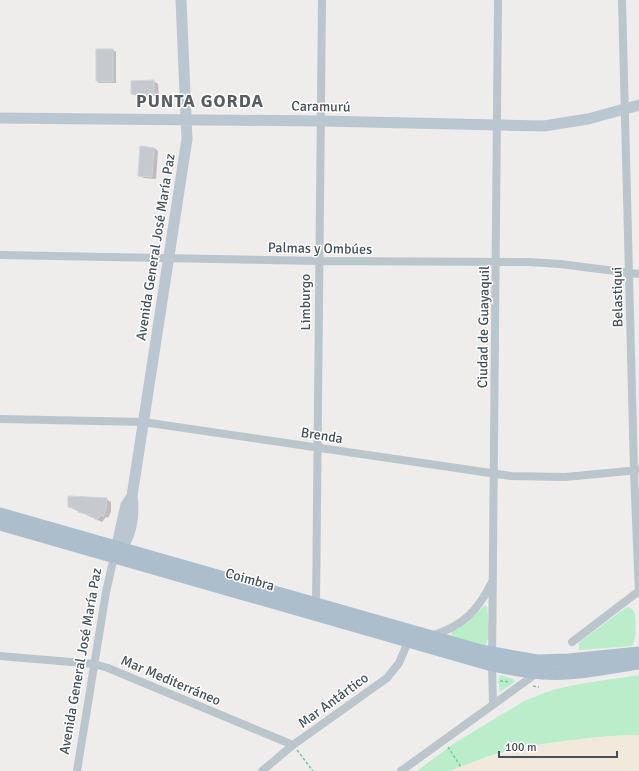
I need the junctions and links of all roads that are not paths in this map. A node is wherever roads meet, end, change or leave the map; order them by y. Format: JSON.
{"nodes":[{"id":1,"x":181,"y":0,"type":"edge"},
{"id":2,"x":322,"y":0,"type":"edge"},
{"id":3,"x":498,"y":0,"type":"edge"},
{"id":4,"x":622,"y":0,"type":"edge"},
{"id":5,"x":639,"y":104,"type":"edge"},
{"id":6,"x":625,"y":108,"type":"junction"},
{"id":7,"x":0,"y":118,"type":"edge"},
{"id":8,"x":186,"y":121,"type":"junction"},
{"id":9,"x":321,"y":121,"type":"junction"},
{"id":10,"x":498,"y":125,"type":"junction"},
{"id":11,"x":0,"y":255,"type":"edge"},
{"id":12,"x":169,"y":257,"type":"junction"},
{"id":13,"x":319,"y":261,"type":"junction"},
{"id":14,"x":496,"y":262,"type":"junction"},
{"id":15,"x":630,"y":272,"type":"junction"},
{"id":16,"x":639,"y":274,"type":"edge"},
{"id":17,"x":0,"y":419,"type":"edge"},
{"id":18,"x":143,"y":422,"type":"junction"},
{"id":19,"x":317,"y":447,"type":"junction"},
{"id":20,"x":637,"y":471,"type":"edge"},
{"id":21,"x":494,"y":475,"type":"junction"},
{"id":22,"x":0,"y":514,"type":"edge"},
{"id":23,"x":0,"y":524,"type":"edge"},
{"id":24,"x":118,"y":551,"type":"junction"},
{"id":25,"x":493,"y":580,"type":"junction"},
{"id":26,"x":639,"y":592,"type":"edge"},
{"id":27,"x":316,"y":605,"type":"junction"},
{"id":28,"x":429,"y":637,"type":"junction"},
{"id":29,"x":408,"y":642,"type":"junction"},
{"id":30,"x":572,"y":642,"type":"dead end"},
{"id":31,"x":639,"y":653,"type":"edge"},
{"id":32,"x":0,"y":656,"type":"edge"},
{"id":33,"x":492,"y":659,"type":"junction"},
{"id":34,"x":639,"y":663,"type":"edge"},
{"id":35,"x":94,"y":664,"type":"junction"},
{"id":36,"x":537,"y":673,"type":"junction"},
{"id":37,"x":493,"y":704,"type":"junction"},
{"id":38,"x":293,"y":745,"type":"junction"},
{"id":39,"x":77,"y":771,"type":"edge"},
{"id":40,"x":262,"y":771,"type":"edge"},
{"id":41,"x":401,"y":771,"type":"edge"}],
"edges":[{"from":1,"to":8,"type":"main road","name":"Avenida General José María Paz"},
{"from":2,"to":9,"type":"street","name":"Limburgo"},
{"from":3,"to":10,"type":"street","name":"Ciudad de Guayaquil"},
{"from":4,"to":6,"type":"street","name":"Belastiqui"},
{"from":5,"to":6,"type":"main road","name":"Caramurú"},
{"from":6,"to":10,"type":"main road","name":"Caramurú"},
{"from":6,"to":15,"type":"street","name":"Belastiqui"},
{"from":7,"to":8,"type":"main road","name":"Caramurú"},
{"from":8,"to":9,"type":"main road","name":"Caramurú"},
{"from":8,"to":12,"type":"main road","name":"Avenida General José María Paz"},
{"from":9,"to":10,"type":"main road","name":"Caramurú"},
{"from":9,"to":13,"type":"street","name":"Limburgo"},
{"from":10,"to":14,"type":"street","name":"Ciudad de Guayaquil"},
{"from":11,"to":12,"type":"street","name":"Palmas y Ombúes"},
{"from":12,"to":13,"type":"street","name":"Palmas y Ombúes"},
{"from":12,"to":18,"type":"main road","name":"Avenida General José María Paz"},
{"from":13,"to":14,"type":"street","name":"Palmas y Ombúes"},
{"from":13,"to":19,"type":"street","name":"Limburgo"},
{"from":14,"to":15,"type":"street","name":"Palmas y Ombúes"},
{"from":14,"to":21,"type":"street","name":"Ciudad de Guayaquil"},
{"from":15,"to":16,"type":"street","name":"Palmas y Ombúes"},
{"from":15,"to":20,"type":"street","name":"Belastiqui"},
{"from":17,"to":18,"type":"street","name":"Brenda"},
{"from":18,"to":19,"type":"street","name":"Brenda"},
{"from":18,"to":24,"type":"main road","name":"Avenida General José María Paz"},
{"from":19,"to":21,"type":"street","name":"Brenda"},
{"from":19,"to":27,"type":"street","name":"Limburgo"},
{"from":20,"to":21,"type":"street","name":"Brenda"},
{"from":20,"to":26,"type":"street","name":"Belastiqui"},
{"from":21,"to":25,"type":"street","name":"Ciudad de Guayaquil"},
{"from":22,"to":24,"type":"main road","name":"Coimbra"},
{"from":23,"to":24,"type":"main road","name":"Coimbra"},
{"from":24,"to":27,"type":"main road","name":"Coimbra"},
{"from":24,"to":29,"type":"main road","name":"Coimbra"},
{"from":24,"to":35,"type":"street","name":"Avenida General José María Paz"},
{"from":25,"to":28,"type":"street"},
{"from":25,"to":33,"type":"street","name":"Ciudad de Guayaquil"},
{"from":26,"to":30,"type":"street"},
{"from":27,"to":28,"type":"main road","name":"Coimbra"},
{"from":28,"to":33,"type":"main road","name":"Coimbra"},
{"from":29,"to":33,"type":"main road","name":"Coimbra"},
{"from":29,"to":38,"type":"street","name":"Mar Antártico"},
{"from":31,"to":33,"type":"main road","name":"Coimbra"},
{"from":32,"to":35,"type":"street","name":"Mar Mediterráneo"},
{"from":33,"to":36,"type":"main road","name":"Coimbra"},
{"from":33,"to":37,"type":"street","name":"Ciudad de Guayaquil"},
{"from":34,"to":36,"type":"main road","name":"Coimbra"},
{"from":35,"to":38,"type":"street","name":"Mar Mediterráneo"},
{"from":35,"to":39,"type":"street","name":"Avenida General José María Paz"},
{"from":36,"to":37,"type":"street"},
{"from":37,"to":41,"type":"street"},
{"from":38,"to":40,"type":"street","name":"Mar Antártico"}]}
